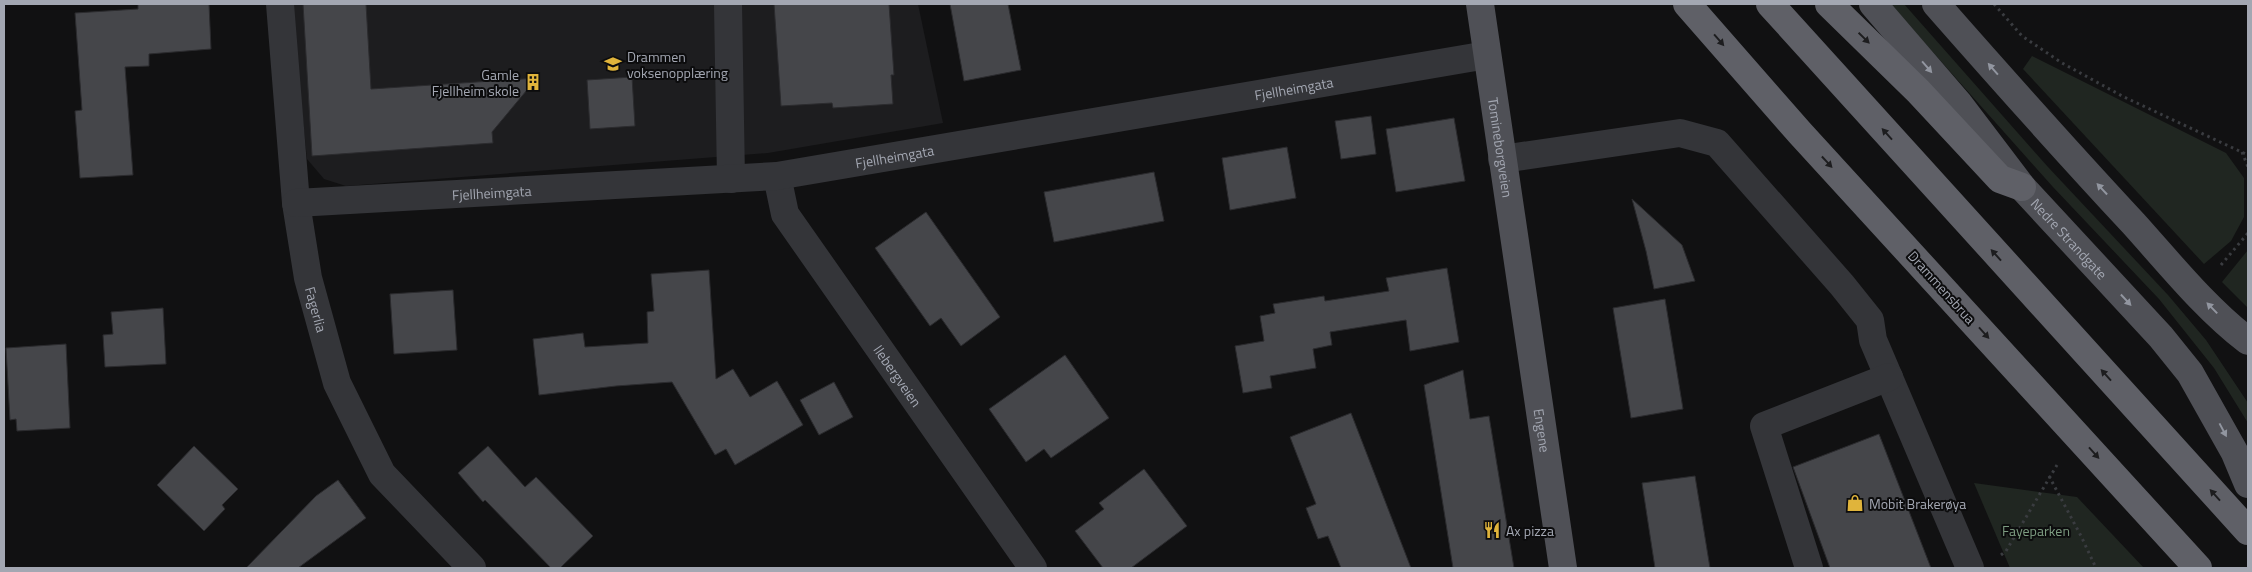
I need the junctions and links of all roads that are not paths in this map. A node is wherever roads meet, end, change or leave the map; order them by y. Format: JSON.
{"nodes":[{"id":1,"x":280,"y":4,"type":"edge"},
{"id":2,"x":728,"y":4,"type":"edge"},
{"id":3,"x":1480,"y":4,"type":"edge"},
{"id":4,"x":1687,"y":4,"type":"edge"},
{"id":5,"x":1770,"y":4,"type":"edge"},
{"id":6,"x":1829,"y":4,"type":"edge"},
{"id":7,"x":1873,"y":4,"type":"edge"},
{"id":8,"x":1936,"y":4,"type":"edge"},
{"id":9,"x":1487,"y":55,"type":"junction"},
{"id":10,"x":1502,"y":159,"type":"junction"},
{"id":11,"x":777,"y":176,"type":"junction"},
{"id":12,"x":731,"y":179,"type":"junction"},
{"id":13,"x":2022,"y":187,"type":"junction"},
{"id":14,"x":296,"y":203,"type":"junction"},
{"id":15,"x":1521,"y":293,"type":"joint"},
{"id":16,"x":2248,"y":341,"type":"edge"},
{"id":17,"x":1889,"y":377,"type":"junction"},
{"id":18,"x":2248,"y":484,"type":"edge"},
{"id":19,"x":2248,"y":531,"type":"edge"},
{"id":20,"x":472,"y":568,"type":"edge"},
{"id":21,"x":1033,"y":568,"type":"edge"},
{"id":22,"x":1563,"y":568,"type":"edge"},
{"id":23,"x":1809,"y":568,"type":"edge"},
{"id":24,"x":1970,"y":568,"type":"edge"},
{"id":25,"x":2198,"y":568,"type":"edge"}],
"edges":[{"from":1,"to":14,"type":"street","name":"Fagerlia"},
{"from":2,"to":12,"type":"street"},
{"from":3,"to":9,"type":"main road","name":"Tomineborgveien"},
{"from":4,"to":25,"type":"highway","name":"Drammensbrua","one_way":true,"bridge":true},
{"from":19,"to":5,"type":"highway","one_way":true,"bridge":true},
{"from":6,"to":13,"type":"highway","one_way":true},
{"from":7,"to":13,"type":"main road","name":"Nedre Strandgate","one_way":true},
{"from":16,"to":8,"type":"main road","one_way":true},
{"from":9,"to":10,"type":"main road","name":"Tomineborgveien"},
{"from":9,"to":11,"type":"street","name":"Fjellheimgata"},
{"from":10,"to":15,"type":"main road","name":"Tomineborgveien"},
{"from":10,"to":17,"type":"street"},
{"from":11,"to":12,"type":"street","name":"Fjellheimgata"},
{"from":11,"to":21,"type":"street","name":"Ilebergveien"},
{"from":12,"to":14,"type":"street","name":"Fjellheimgata"},
{"from":13,"to":18,"type":"main road","name":"Nedre Strandgate","one_way":true},
{"from":14,"to":20,"type":"street","name":"Fagerlia"},
{"from":15,"to":22,"type":"main road","name":"Engene"},
{"from":17,"to":23,"type":"street"},
{"from":17,"to":24,"type":"street"}]}
